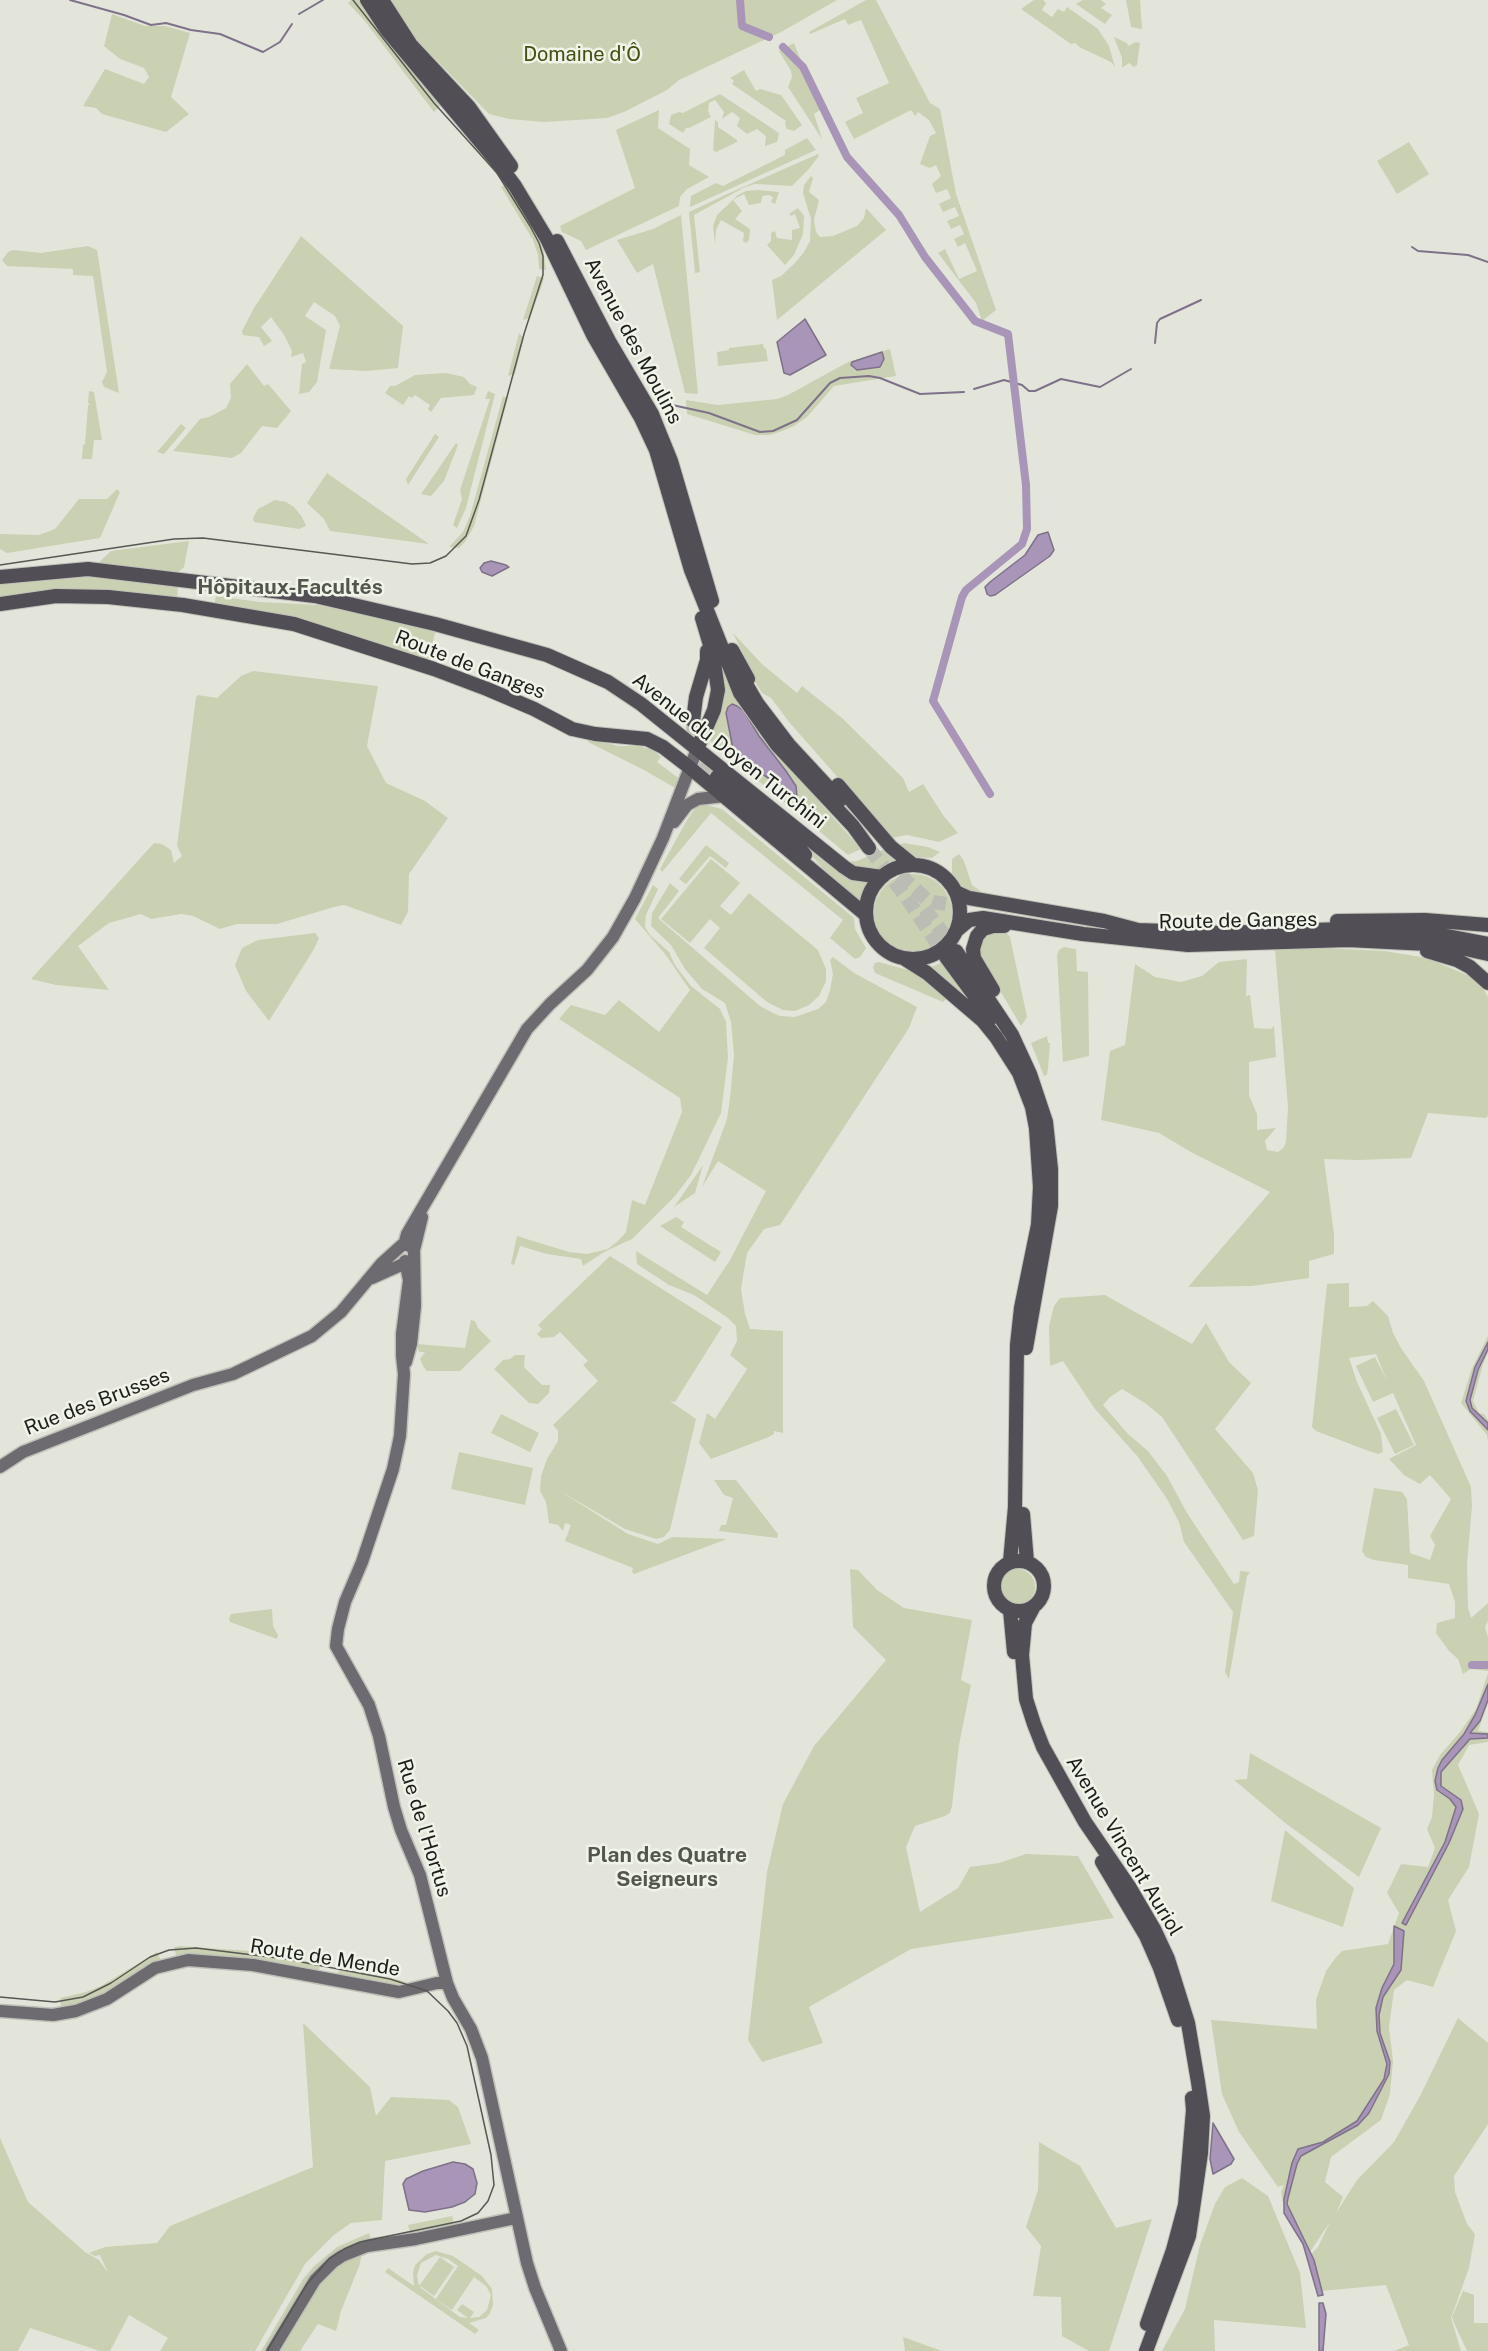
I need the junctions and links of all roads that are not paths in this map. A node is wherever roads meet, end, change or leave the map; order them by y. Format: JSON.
{"nodes":[{"id":1,"x":367,"y":0,"type":"edge"},
{"id":2,"x":382,"y":0,"type":"edge"},
{"id":3,"x":476,"y":126,"type":"junction"},
{"id":4,"x":691,"y":570,"type":"junction"},
{"id":5,"x":0,"y":577,"type":"edge"},
{"id":6,"x":0,"y":604,"type":"edge"},
{"id":7,"x":704,"y":628,"type":"junction"},
{"id":8,"x":732,"y":650,"type":"junction"},
{"id":9,"x":703,"y":674,"type":"junction"},
{"id":10,"x":717,"y":696,"type":"junction"},
{"id":11,"x":693,"y":721,"type":"tunnel mouth"},
{"id":12,"x":697,"y":750,"type":"junction"},
{"id":13,"x":689,"y":767,"type":"junction"},
{"id":14,"x":717,"y":777,"type":"tunnel mouth"},
{"id":15,"x":724,"y":796,"type":"junction"},
{"id":16,"x":663,"y":838,"type":"junction"},
{"id":17,"x":912,"y":864,"type":"junction"},
{"id":18,"x":882,"y":876,"type":"junction"},
{"id":19,"x":825,"y":879,"type":"junction"},
{"id":20,"x":956,"y":892,"type":"junction"},
{"id":21,"x":967,"y":907,"type":"tunnel mouth"},
{"id":22,"x":866,"y":915,"type":"junction"},
{"id":23,"x":1488,"y":925,"type":"edge"},
{"id":24,"x":1045,"y":928,"type":"junction"},
{"id":25,"x":1138,"y":930,"type":"junction"},
{"id":26,"x":957,"y":931,"type":"junction"},
{"id":27,"x":1246,"y":933,"type":"junction"},
{"id":28,"x":1375,"y":942,"type":"junction"},
{"id":29,"x":1488,"y":944,"type":"edge"},
{"id":30,"x":1488,"y":954,"type":"edge"},
{"id":31,"x":905,"y":959,"type":"junction"},
{"id":32,"x":1488,"y":983,"type":"edge"},
{"id":33,"x":993,"y":990,"type":"junction"},
{"id":34,"x":1019,"y":1073,"type":"junction"},
{"id":35,"x":1044,"y":1114,"type":"junction"},
{"id":36,"x":408,"y":1252,"type":"junction"},
{"id":37,"x":23,"y":1452,"type":"junction"},
{"id":38,"x":0,"y":1462,"type":"edge"},
{"id":39,"x":0,"y":1467,"type":"edge"},
{"id":40,"x":1010,"y":1562,"type":"junction"},
{"id":41,"x":1027,"y":1562,"type":"junction"},
{"id":42,"x":1034,"y":1606,"type":"junction"},
{"id":43,"x":1010,"y":1610,"type":"junction"},
{"id":44,"x":447,"y":1983,"type":"junction"},
{"id":45,"x":0,"y":2011,"type":"edge"},
{"id":46,"x":516,"y":2218,"type":"junction"},
{"id":47,"x":272,"y":2351,"type":"edge"},
{"id":48,"x":561,"y":2351,"type":"edge"},
{"id":49,"x":1137,"y":2351,"type":"edge"},
{"id":50,"x":1146,"y":2351,"type":"edge"}],
"edges":[{"from":1,"to":3,"type":"main road","name":"Avenue des Moulins"},
{"from":2,"to":3,"type":"main road","name":"Avenue des Moulins"},
{"from":3,"to":4,"type":"main road","name":"Avenue des Moulins"},
{"from":3,"to":8,"type":"main road","name":"Avenue des Moulins"},
{"from":4,"to":7,"type":"main road","name":"Avenue des Moulins"},
{"from":4,"to":8,"type":"main road","name":"Avenue des Moulins"},
{"from":5,"to":12,"type":"main road","name":"Avenue du Doyen Turchini"},
{"from":6,"to":13,"type":"main road","name":"Route de Ganges"},
{"from":7,"to":9,"type":"main road"},
{"from":7,"to":10,"type":"main road","name":"Avenue des Moulins"},
{"from":8,"to":17,"type":"main road"},
{"from":9,"to":10,"type":"main road"},
{"from":9,"to":11,"type":"main road"},
{"from":10,"to":12,"type":"main road","name":"Avenue des Moulins"},
{"from":12,"to":13,"type":"main road"},
{"from":12,"to":18,"type":"main road","name":"Avenue du Doyen Turchini"},
{"from":13,"to":15,"type":"main road","name":"Route de Ganges"},
{"from":13,"to":16,"type":"main road"},
{"from":14,"to":19,"type":"main road"},
{"from":15,"to":16,"type":"main road"},
{"from":15,"to":19,"type":"main road","name":"Route de Ganges"},
{"from":16,"to":36,"type":"main road"},
{"from":17,"to":18,"type":"main road"},
{"from":17,"to":20,"type":"main road"},
{"from":18,"to":22,"type":"main road"},
{"from":19,"to":22,"type":"main road","name":"Route de Ganges"},
{"from":20,"to":25,"type":"main road","name":"Route de Ganges"},
{"from":20,"to":26,"type":"main road"},
{"from":21,"to":25,"type":"main road"},
{"from":22,"to":31,"type":"main road"},
{"from":23,"to":27,"type":"main road"},
{"from":24,"to":26,"type":"main road","name":"Route de Ganges"},
{"from":24,"to":28,"type":"main road","name":"Route de Ganges"},
{"from":24,"to":33,"type":"main road"},
{"from":25,"to":27,"type":"main road","name":"Route de Ganges"},
{"from":26,"to":31,"type":"main road"},
{"from":26,"to":33,"type":"main road"},
{"from":27,"to":29,"type":"main road","name":"Route de Ganges"},
{"from":28,"to":30,"type":"main road","name":"Route de Ganges"},
{"from":28,"to":32,"type":"main road"},
{"from":31,"to":34,"type":"main road"},
{"from":33,"to":35,"type":"main road"},
{"from":34,"to":35,"type":"main road"},
{"from":34,"to":40,"type":"main road"},
{"from":35,"to":41,"type":"main road"},
{"from":36,"to":37,"type":"main road","name":"Rue des Brusses"},
{"from":36,"to":44,"type":"main road","name":"Rue de l'Hortus"},
{"from":37,"to":38,"type":"main road","name":"Rue des Brusses"},
{"from":37,"to":39,"type":"main road","name":"Rue des Brusses"},
{"from":40,"to":41,"type":"main road"},
{"from":40,"to":43,"type":"main road"},
{"from":41,"to":42,"type":"main road"},
{"from":42,"to":43,"type":"main road"},
{"from":42,"to":50,"type":"main road","name":"Avenue Vincent Auriol"},
{"from":43,"to":49,"type":"main road","name":"Avenue Vincent Auriol"},
{"from":44,"to":45,"type":"main road","name":"Route de Mende"},
{"from":44,"to":46,"type":"main road"},
{"from":46,"to":47,"type":"main road"},
{"from":46,"to":48,"type":"main road"}]}
